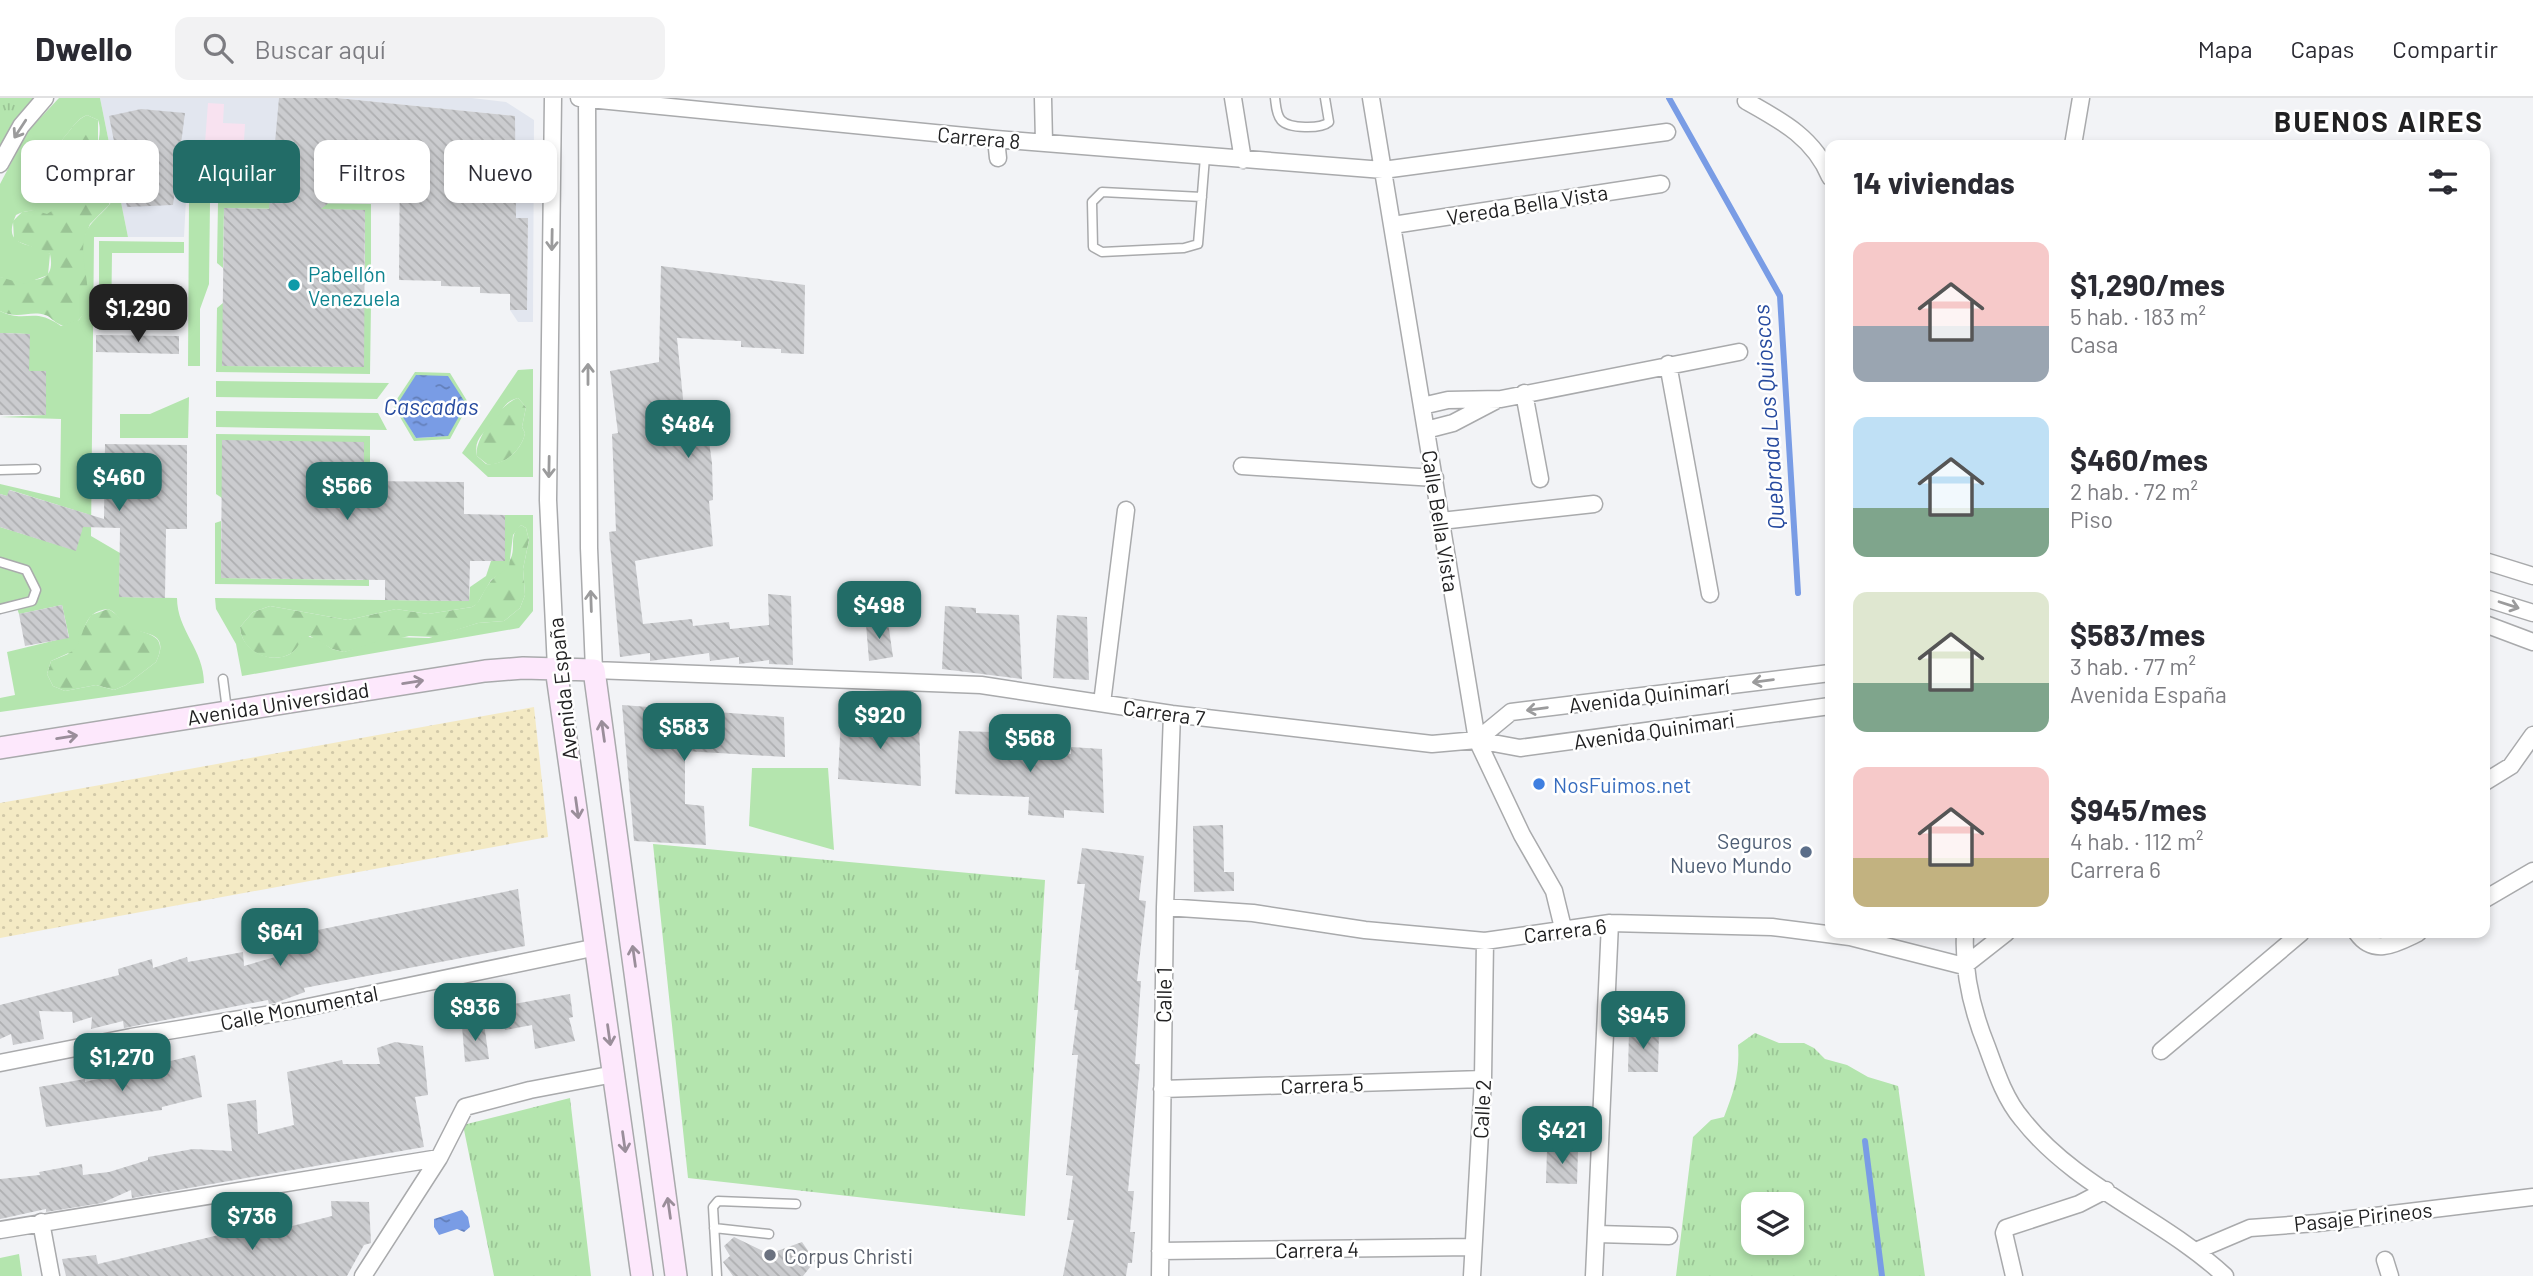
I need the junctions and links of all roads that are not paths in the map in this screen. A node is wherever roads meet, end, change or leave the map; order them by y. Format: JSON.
{"nodes":[{"id":1,"x":45,"y":98,"type":"edge"},
{"id":2,"x":553,"y":98,"type":"edge"},
{"id":3,"x":1043,"y":98,"type":"edge"},
{"id":4,"x":1233,"y":98,"type":"edge"},
{"id":5,"x":1275,"y":98,"type":"edge"},
{"id":6,"x":1325,"y":98,"type":"edge"},
{"id":7,"x":1371,"y":98,"type":"edge"},
{"id":8,"x":583,"y":99,"type":"edge"},
{"id":9,"x":2085,"y":99,"type":"edge"},
{"id":10,"x":1746,"y":101,"type":"dead end"},
{"id":11,"x":1667,"y":132,"type":"dead end"},
{"id":12,"x":996,"y":139,"type":"junction"},
{"id":13,"x":2074,"y":140,"type":"edge"},
{"id":14,"x":1044,"y":142,"type":"junction"},
{"id":15,"x":1205,"y":157,"type":"junction"},
{"id":16,"x":998,"y":158,"type":"dead end"},
{"id":17,"x":1243,"y":160,"type":"junction"},
{"id":18,"x":0,"y":164,"type":"edge"},
{"id":19,"x":1825,"y":164,"type":"edge"},
{"id":20,"x":1383,"y":170,"type":"junction"},
{"id":21,"x":1661,"y":184,"type":"dead end"},
{"id":22,"x":1202,"y":197,"type":"junction"},
{"id":23,"x":1393,"y":225,"type":"junction"},
{"id":24,"x":1739,"y":352,"type":"dead end"},
{"id":25,"x":1668,"y":364,"type":"junction"},
{"id":26,"x":1524,"y":393,"type":"junction"},
{"id":27,"x":1501,"y":399,"type":"junction"},
{"id":28,"x":1422,"y":406,"type":"junction"},
{"id":29,"x":1426,"y":430,"type":"junction"},
{"id":30,"x":1242,"y":466,"type":"dead end"},
{"id":31,"x":36,"y":469,"type":"dead end"},
{"id":32,"x":0,"y":470,"type":"edge"},
{"id":33,"x":1435,"y":478,"type":"junction"},
{"id":34,"x":1540,"y":479,"type":"dead end"},
{"id":35,"x":1594,"y":504,"type":"dead end"},
{"id":36,"x":1126,"y":510,"type":"dead end"},
{"id":37,"x":1441,"y":522,"type":"junction"},
{"id":38,"x":0,"y":562,"type":"edge"},
{"id":39,"x":2490,"y":563,"type":"edge"},
{"id":40,"x":2533,"y":576,"type":"edge"},
{"id":41,"x":1710,"y":594,"type":"dead end"},
{"id":42,"x":2490,"y":600,"type":"edge"},
{"id":43,"x":0,"y":609,"type":"edge"},
{"id":44,"x":2533,"y":614,"type":"edge"},
{"id":45,"x":2490,"y":626,"type":"edge"},
{"id":46,"x":2533,"y":642,"type":"edge"},
{"id":47,"x":556,"y":668,"type":"junction"},
{"id":48,"x":594,"y":670,"type":"junction"},
{"id":49,"x":1825,"y":674,"type":"edge"},
{"id":50,"x":223,"y":679,"type":"dead end"},
{"id":51,"x":1102,"y":703,"type":"junction"},
{"id":52,"x":1825,"y":707,"type":"edge"},
{"id":53,"x":227,"y":710,"type":"junction"},
{"id":54,"x":1172,"y":714,"type":"junction"},
{"id":55,"x":2533,"y":735,"type":"edge"},
{"id":56,"x":1477,"y":740,"type":"junction"},
{"id":57,"x":0,"y":748,"type":"edge"},
{"id":58,"x":2490,"y":779,"type":"edge"},
{"id":59,"x":2533,"y":871,"type":"edge"},
{"id":60,"x":2490,"y":896,"type":"edge"},
{"id":61,"x":1165,"y":907,"type":"junction"},
{"id":62,"x":1610,"y":923,"type":"junction"},
{"id":63,"x":1563,"y":928,"type":"junction"},
{"id":64,"x":1825,"y":933,"type":"edge"},
{"id":65,"x":1858,"y":938,"type":"edge"},
{"id":66,"x":1965,"y":938,"type":"edge"},
{"id":67,"x":2000,"y":938,"type":"edge"},
{"id":68,"x":2295,"y":938,"type":"edge"},
{"id":69,"x":2360,"y":938,"type":"edge"},
{"id":70,"x":2407,"y":938,"type":"edge"},
{"id":71,"x":1485,"y":941,"type":"junction"},
{"id":72,"x":597,"y":947,"type":"junction"},
{"id":73,"x":1964,"y":966,"type":"junction"},
{"id":74,"x":2161,"y":1051,"type":"dead end"},
{"id":75,"x":0,"y":1063,"type":"edge"},
{"id":76,"x":614,"y":1074,"type":"junction"},
{"id":77,"x":1483,"y":1079,"type":"junction"},
{"id":78,"x":1161,"y":1089,"type":"junction"},
{"id":79,"x":439,"y":1158,"type":"junction"},
{"id":80,"x":2106,"y":1190,"type":"junction"},
{"id":81,"x":2533,"y":1196,"type":"edge"},
{"id":82,"x":796,"y":1204,"type":"dead end"},
{"id":83,"x":41,"y":1222,"type":"junction"},
{"id":84,"x":714,"y":1228,"type":"junction"},
{"id":85,"x":0,"y":1230,"type":"edge"},
{"id":86,"x":769,"y":1234,"type":"dead end"},
{"id":87,"x":1597,"y":1234,"type":"junction"},
{"id":88,"x":1670,"y":1236,"type":"dead end"},
{"id":89,"x":1473,"y":1247,"type":"junction"},
{"id":90,"x":1160,"y":1251,"type":"junction"},
{"id":91,"x":2198,"y":1251,"type":"junction"},
{"id":92,"x":51,"y":1276,"type":"edge"},
{"id":93,"x":363,"y":1276,"type":"edge"},
{"id":94,"x":642,"y":1276,"type":"edge"},
{"id":95,"x":676,"y":1276,"type":"edge"},
{"id":96,"x":718,"y":1276,"type":"edge"},
{"id":97,"x":1160,"y":1276,"type":"edge"},
{"id":98,"x":1472,"y":1276,"type":"edge"},
{"id":99,"x":1594,"y":1276,"type":"edge"},
{"id":100,"x":2014,"y":1276,"type":"edge"},
{"id":101,"x":2225,"y":1276,"type":"edge"}],
"edges":[{"from":1,"to":18,"type":"street","one_way":true},
{"from":2,"to":47,"type":"street","name":"Avenida España","one_way":true},
{"from":3,"to":14,"type":"street"},
{"from":4,"to":17,"type":"street"},
{"from":5,"to":6,"type":"lane"},
{"from":7,"to":20,"type":"street","name":"Calle Bella Vista"},
{"from":8,"to":12,"type":"street","name":"Carrera 8"},
{"from":48,"to":8,"type":"street","name":"Avenida España","one_way":true},
{"from":9,"to":13,"type":"street"},
{"from":10,"to":19,"type":"street"},
{"from":11,"to":20,"type":"street","name":"Carrera 8"},
{"from":12,"to":14,"type":"street","name":"Carrera 8"},
{"from":12,"to":16,"type":"street"},
{"from":14,"to":15,"type":"street","name":"Carrera 8"},
{"from":15,"to":17,"type":"street","name":"Carrera 8"},
{"from":15,"to":22,"type":"lane"},
{"from":17,"to":20,"type":"street","name":"Carrera 8"},
{"from":20,"to":23,"type":"street","name":"Calle Bella Vista"},
{"from":21,"to":23,"type":"street","name":"Vereda Bella Vista"},
{"from":22,"to":22,"type":"lane"},
{"from":23,"to":28,"type":"street","name":"Calle Bella Vista"},
{"from":24,"to":25,"type":"street"},
{"from":25,"to":26,"type":"street"},
{"from":25,"to":41,"type":"street"},
{"from":26,"to":27,"type":"street"},
{"from":26,"to":34,"type":"street"},
{"from":27,"to":28,"type":"street"},
{"from":27,"to":29,"type":"street"},
{"from":28,"to":29,"type":"street","name":"Calle Bella Vista"},
{"from":29,"to":33,"type":"street","name":"Calle Bella Vista"},
{"from":30,"to":33,"type":"street"},
{"from":31,"to":32,"type":"lane"},
{"from":33,"to":37,"type":"street","name":"Calle Bella Vista"},
{"from":35,"to":37,"type":"street"},
{"from":36,"to":51,"type":"street"},
{"from":37,"to":56,"type":"street","name":"Calle Bella Vista"},
{"from":38,"to":43,"type":"lane"},
{"from":39,"to":40,"type":"street"},
{"from":42,"to":44,"type":"street","one_way":true},
{"from":45,"to":46,"type":"street"},
{"from":47,"to":48,"type":"street","name":"Carrera 7"},
{"from":53,"to":47,"type":"street","name":"Avenida Universidad","one_way":true},
{"from":47,"to":72,"type":"street","name":"Avenida España","one_way":true},
{"from":48,"to":51,"type":"street","name":"Carrera 7"},
{"from":95,"to":48,"type":"street","name":"Avenida España","one_way":true},
{"from":49,"to":56,"type":"street","name":"Avenida Quinimarí","one_way":true},
{"from":50,"to":53,"type":"lane"},
{"from":51,"to":54,"type":"street","name":"Carrera 7"},
{"from":52,"to":56,"type":"street","name":"Avenida Quinimari"},
{"from":57,"to":53,"type":"street","name":"Avenida Universidad","one_way":true},
{"from":54,"to":56,"type":"street","name":"Carrera 7"},
{"from":54,"to":61,"type":"street","name":"Calle 1"},
{"from":55,"to":58,"type":"street"},
{"from":56,"to":63,"type":"street","name":"Calle Bella Vista"},
{"from":59,"to":60,"type":"street"},
{"from":61,"to":71,"type":"street","name":"Carrera 6"},
{"from":61,"to":78,"type":"street","name":"Calle 1"},
{"from":62,"to":63,"type":"street","name":"Carrera 6"},
{"from":62,"to":64,"type":"street","name":"Carrera 6"},
{"from":62,"to":87,"type":"street"},
{"from":63,"to":71,"type":"street","name":"Carrera 6"},
{"from":65,"to":73,"type":"street","name":"Carrera 6"},
{"from":66,"to":73,"type":"street"},
{"from":67,"to":73,"type":"street"},
{"from":68,"to":74,"type":"street"},
{"from":69,"to":70,"type":"street"},
{"from":71,"to":77,"type":"street","name":"Calle 2"},
{"from":72,"to":75,"type":"street","name":"Calle Monumental"},
{"from":72,"to":76,"type":"street","name":"Avenida España","one_way":true},
{"from":73,"to":80,"type":"street"},
{"from":76,"to":79,"type":"street"},
{"from":76,"to":94,"type":"street","name":"Avenida España","one_way":true},
{"from":77,"to":78,"type":"street","name":"Carrera 5"},
{"from":77,"to":89,"type":"street","name":"Calle 2"},
{"from":78,"to":90,"type":"street","name":"Calle 1"},
{"from":79,"to":83,"type":"street"},
{"from":79,"to":93,"type":"street"},
{"from":80,"to":91,"type":"street"},
{"from":80,"to":100,"type":"street"},
{"from":81,"to":91,"type":"street","name":"Pasaje Pirineos"},
{"from":82,"to":84,"type":"lane"},
{"from":83,"to":85,"type":"street"},
{"from":83,"to":92,"type":"street"},
{"from":84,"to":86,"type":"lane"},
{"from":84,"to":96,"type":"lane"},
{"from":87,"to":88,"type":"street"},
{"from":87,"to":99,"type":"street"},
{"from":89,"to":90,"type":"street","name":"Carrera 4"},
{"from":89,"to":98,"type":"street","name":"Calle 2"},
{"from":90,"to":97,"type":"street","name":"Calle 1"},
{"from":91,"to":101,"type":"street"}]}
